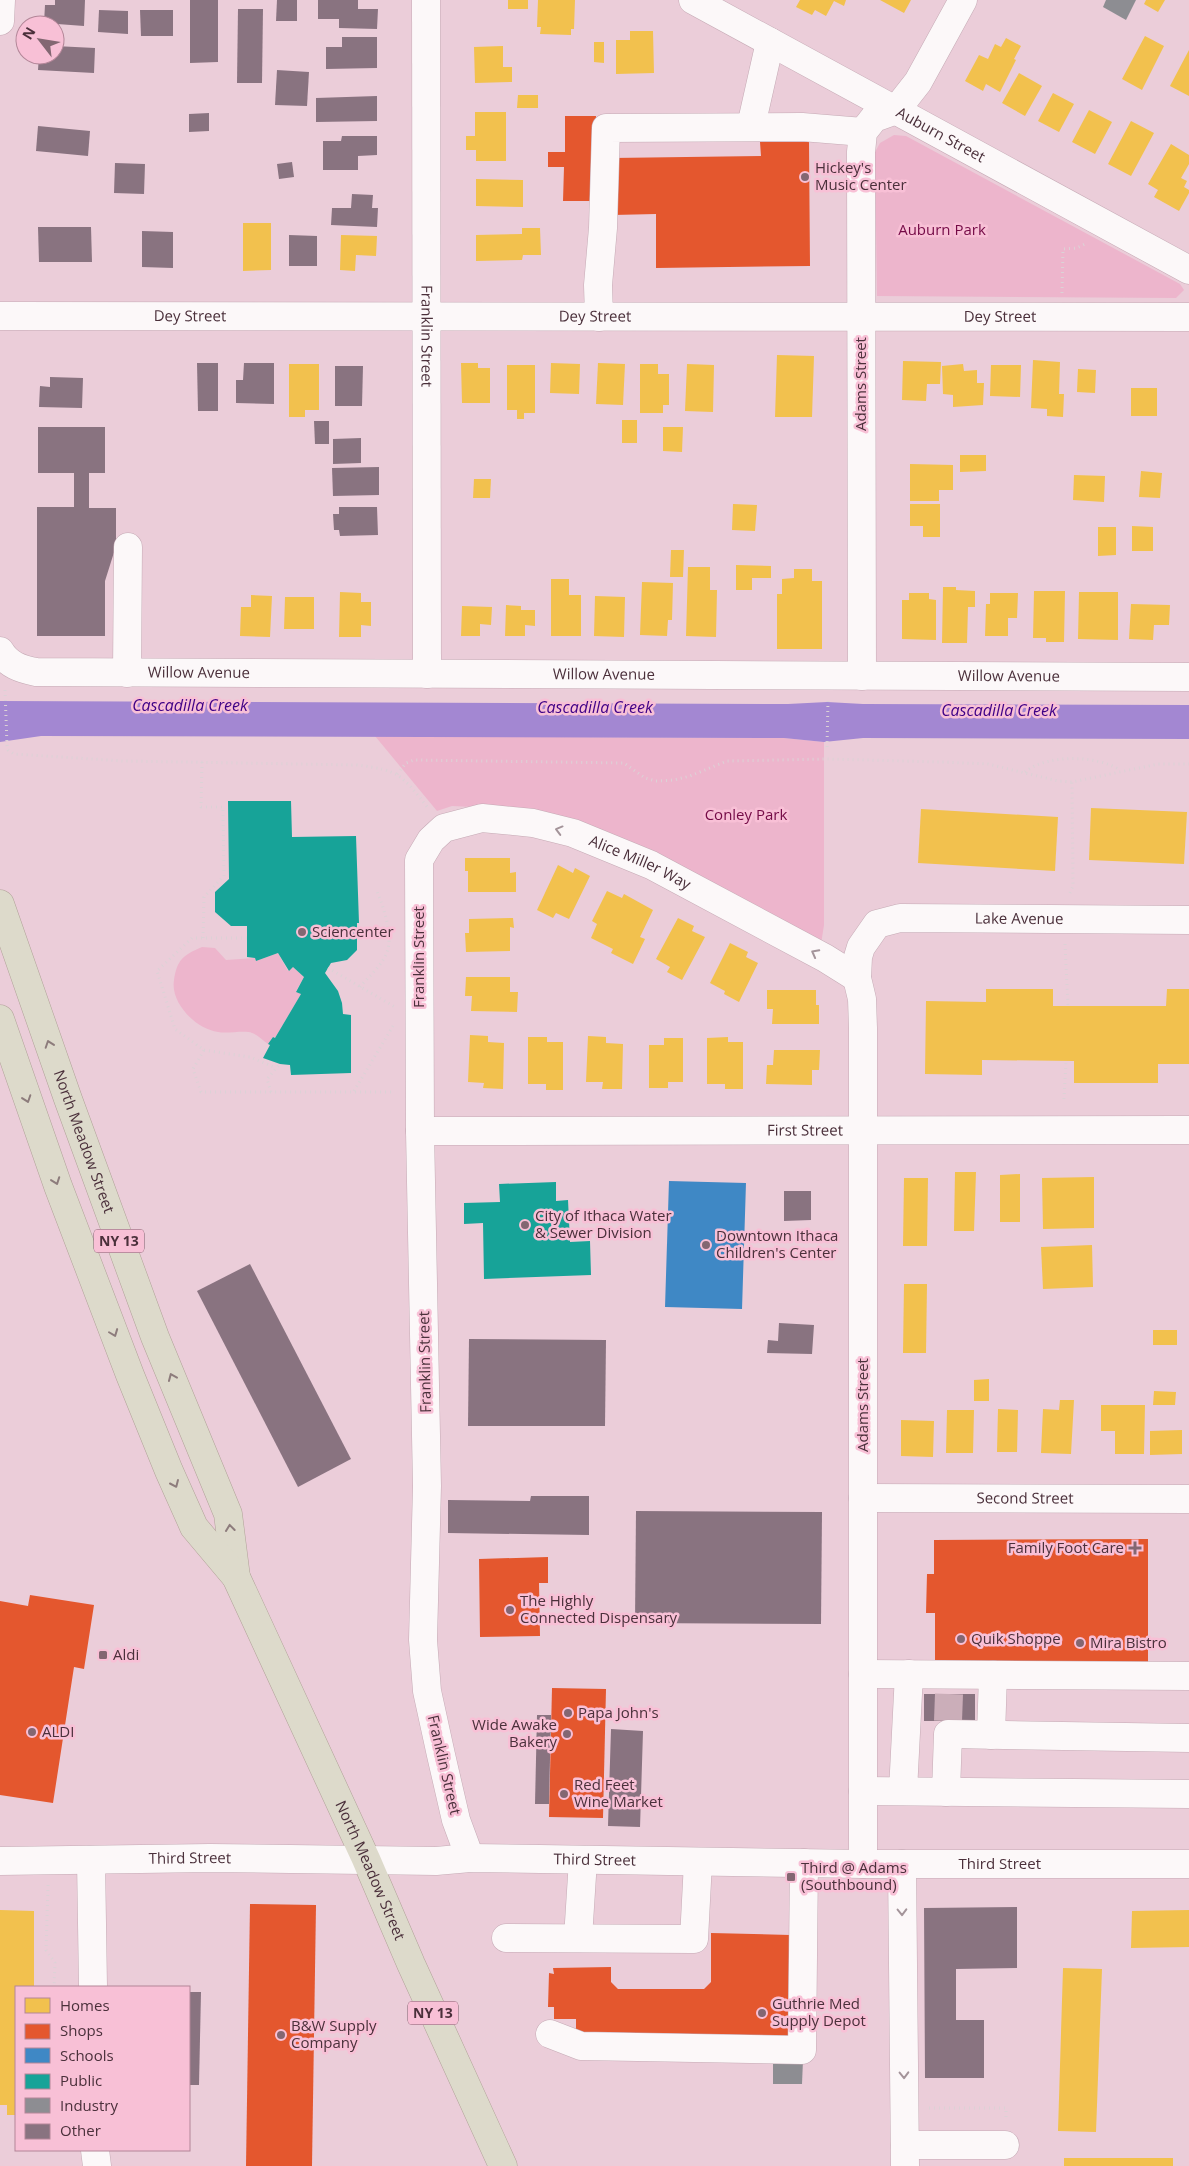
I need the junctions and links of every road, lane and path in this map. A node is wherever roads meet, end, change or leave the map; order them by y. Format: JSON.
{"nodes":[{"id":1,"x":1,"y":0,"type":"edge"},
{"id":2,"x":426,"y":0,"type":"edge"},
{"id":3,"x":693,"y":0,"type":"edge"},
{"id":4,"x":963,"y":0,"type":"edge"},
{"id":5,"x":0,"y":21,"type":"edge"},
{"id":6,"x":770,"y":42,"type":"junction"},
{"id":7,"x":896,"y":110,"type":"junction"},
{"id":8,"x":751,"y":126,"type":"junction"},
{"id":9,"x":863,"y":132,"type":"junction"},
{"id":10,"x":1101,"y":222,"type":"junction"},
{"id":11,"x":1189,"y":270,"type":"edge"},
{"id":12,"x":0,"y":316,"type":"edge"},
{"id":13,"x":426,"y":317,"type":"junction"},
{"id":14,"x":599,"y":317,"type":"junction"},
{"id":15,"x":861,"y":317,"type":"junction"},
{"id":16,"x":1045,"y":317,"type":"junction"},
{"id":17,"x":1189,"y":317,"type":"edge"},
{"id":18,"x":128,"y":547,"type":"dead end"},
{"id":19,"x":9,"y":660,"type":"edge"},
{"id":20,"x":127,"y":673,"type":"junction"},
{"id":21,"x":427,"y":674,"type":"junction"},
{"id":22,"x":862,"y":676,"type":"junction"},
{"id":23,"x":1189,"y":677,"type":"edge"},
{"id":24,"x":0,"y":688,"type":"edge"},
{"id":25,"x":828,"y":693,"type":"dead end"},
{"id":26,"x":828,"y":747,"type":"dead end"},
{"id":27,"x":202,"y":762,"type":"junction"},
{"id":28,"x":1189,"y":764,"type":"edge"},
{"id":29,"x":1121,"y":770,"type":"junction"},
{"id":30,"x":1024,"y":772,"type":"junction"},
{"id":31,"x":397,"y":774,"type":"junction"},
{"id":32,"x":1072,"y":782,"type":"junction"},
{"id":33,"x":444,"y":828,"type":"junction"},
{"id":34,"x":1073,"y":886,"type":"dead end"},
{"id":35,"x":376,"y":889,"type":"dead end"},
{"id":36,"x":0,"y":904,"type":"edge"},
{"id":37,"x":1189,"y":920,"type":"edge"},
{"id":38,"x":203,"y":938,"type":"junction"},
{"id":39,"x":247,"y":938,"type":"dead end"},
{"id":40,"x":1065,"y":939,"type":"dead end"},
{"id":41,"x":861,"y":947,"type":"joint"},
{"id":42,"x":328,"y":968,"type":"dead end"},
{"id":43,"x":857,"y":978,"type":"junction"},
{"id":44,"x":360,"y":987,"type":"junction"},
{"id":45,"x":1068,"y":1006,"type":"dead end"},
{"id":46,"x":396,"y":1007,"type":"dead end"},
{"id":47,"x":0,"y":1019,"type":"edge"},
{"id":48,"x":396,"y":1022,"type":"dead end"},
{"id":49,"x":204,"y":1050,"type":"junction"},
{"id":50,"x":1066,"y":1061,"type":"dead end"},
{"id":51,"x":280,"y":1064,"type":"dead end"},
{"id":52,"x":276,"y":1068,"type":"junction"},
{"id":53,"x":271,"y":1092,"type":"junction"},
{"id":54,"x":353,"y":1092,"type":"junction"},
{"id":55,"x":397,"y":1092,"type":"dead end"},
{"id":56,"x":1064,"y":1099,"type":"dead end"},
{"id":57,"x":862,"y":1130,"type":"junction"},
{"id":58,"x":1189,"y":1130,"type":"edge"},
{"id":59,"x":420,"y":1131,"type":"junction"},
{"id":60,"x":863,"y":1498,"type":"junction"},
{"id":61,"x":1189,"y":1499,"type":"edge"},
{"id":62,"x":236,"y":1577,"type":"junction"},
{"id":63,"x":863,"y":1674,"type":"junction"},
{"id":64,"x":909,"y":1674,"type":"junction"},
{"id":65,"x":993,"y":1675,"type":"junction"},
{"id":66,"x":1189,"y":1676,"type":"edge"},
{"id":67,"x":991,"y":1735,"type":"junction"},
{"id":68,"x":1189,"y":1738,"type":"edge"},
{"id":69,"x":863,"y":1791,"type":"junction"},
{"id":70,"x":902,"y":1791,"type":"junction"},
{"id":71,"x":946,"y":1792,"type":"junction"},
{"id":72,"x":1189,"y":1794,"type":"edge"},
{"id":73,"x":470,"y":1858,"type":"junction"},
{"id":74,"x":366,"y":1859,"type":"junction"},
{"id":75,"x":91,"y":1860,"type":"junction"},
{"id":76,"x":583,"y":1860,"type":"junction"},
{"id":77,"x":0,"y":1861,"type":"edge"},
{"id":78,"x":698,"y":1862,"type":"junction"},
{"id":79,"x":804,"y":1863,"type":"junction"},
{"id":80,"x":863,"y":1864,"type":"junction"},
{"id":81,"x":902,"y":1864,"type":"junction"},
{"id":82,"x":1189,"y":1864,"type":"edge"},
{"id":83,"x":48,"y":1884,"type":"dead end"},
{"id":84,"x":506,"y":1938,"type":"dead end"},
{"id":85,"x":578,"y":1938,"type":"junction"},
{"id":86,"x":54,"y":1986,"type":"edge"},
{"id":87,"x":93,"y":1986,"type":"edge"},
{"id":88,"x":550,"y":2034,"type":"dead end"},
{"id":89,"x":928,"y":2108,"type":"dead end"},
{"id":90,"x":1005,"y":2145,"type":"joint"},
{"id":91,"x":95,"y":2151,"type":"edge"},
{"id":92,"x":905,"y":2155,"type":"edge"},
{"id":93,"x":97,"y":2166,"type":"edge"},
{"id":94,"x":503,"y":2166,"type":"edge"}],
"edges":[{"from":1,"to":5,"type":"street"},
{"from":2,"to":13,"type":"street","name":"Franklin Street"},
{"from":3,"to":6,"type":"street","name":"Auburn Street"},
{"from":4,"to":7,"type":"street"},
{"from":6,"to":7,"type":"street","name":"Auburn Street"},
{"from":6,"to":8,"type":"street"},
{"from":7,"to":9,"type":"street"},
{"from":7,"to":10,"type":"street","name":"Auburn Street"},
{"from":8,"to":9,"type":"street"},
{"from":8,"to":14,"type":"street"},
{"from":9,"to":15,"type":"street","name":"Adams Street"},
{"from":10,"to":11,"type":"street","name":"Auburn Street"},
{"from":10,"to":16,"type":"path"},
{"from":12,"to":13,"type":"street","name":"Dey Street"},
{"from":13,"to":14,"type":"street","name":"Dey Street"},
{"from":13,"to":21,"type":"street","name":"Franklin Street"},
{"from":14,"to":15,"type":"street","name":"Dey Street"},
{"from":15,"to":16,"type":"street","name":"Dey Street"},
{"from":15,"to":22,"type":"street","name":"Adams Street"},
{"from":16,"to":17,"type":"street","name":"Dey Street"},
{"from":18,"to":20,"type":"street"},
{"from":19,"to":20,"type":"street","name":"Willow Avenue"},
{"from":20,"to":21,"type":"street","name":"Willow Avenue"},
{"from":21,"to":22,"type":"street","name":"Willow Avenue"},
{"from":22,"to":23,"type":"street","name":"Willow Avenue"},
{"from":24,"to":27,"type":"path"},
{"from":25,"to":26,"type":"path"},
{"from":27,"to":31,"type":"path"},
{"from":27,"to":38,"type":"path"},
{"from":28,"to":29,"type":"path"},
{"from":29,"to":30,"type":"path"},
{"from":29,"to":32,"type":"path"},
{"from":30,"to":31,"type":"path"},
{"from":30,"to":32,"type":"path"},
{"from":31,"to":33,"type":"path"},
{"from":32,"to":34,"type":"path"},
{"from":43,"to":33,"type":"street","name":"Alice Miller Way","one_way":true},
{"from":33,"to":59,"type":"street","name":"Franklin Street"},
{"from":35,"to":44,"type":"path"},
{"from":62,"to":36,"type":"highway","name":"North Meadow Street","number":"NY 13","one_way":true},
{"from":37,"to":41,"type":"street","name":"Lake Avenue"},
{"from":38,"to":39,"type":"path"},
{"from":38,"to":49,"type":"path"},
{"from":40,"to":45,"type":"path"},
{"from":41,"to":43,"type":"street","name":"Adams Street"},
{"from":42,"to":44,"type":"path"},
{"from":43,"to":57,"type":"street","name":"Adams Street"},
{"from":44,"to":46,"type":"path"},
{"from":47,"to":62,"type":"highway","name":"North Meadow Street","number":"NY 13","one_way":true},
{"from":48,"to":54,"type":"path"},
{"from":49,"to":52,"type":"path"},
{"from":49,"to":53,"type":"path"},
{"from":50,"to":56,"type":"path"},
{"from":51,"to":52,"type":"path"},
{"from":52,"to":53,"type":"path"},
{"from":53,"to":54,"type":"path"},
{"from":54,"to":55,"type":"path"},
{"from":57,"to":58,"type":"street","name":"First Street"},
{"from":57,"to":59,"type":"street","name":"First Street"},
{"from":57,"to":60,"type":"street","name":"Adams Street"},
{"from":59,"to":73,"type":"street","name":"Franklin Street"},
{"from":60,"to":61,"type":"street","name":"Second Street"},
{"from":60,"to":63,"type":"street","name":"Adams Street"},
{"from":62,"to":74,"type":"highway","name":"North Meadow Street","number":"NY 13"},
{"from":63,"to":64,"type":"street"},
{"from":63,"to":69,"type":"street","name":"Adams Street"},
{"from":64,"to":65,"type":"street"},
{"from":64,"to":70,"type":"street"},
{"from":65,"to":66,"type":"street"},
{"from":65,"to":67,"type":"street"},
{"from":67,"to":68,"type":"street"},
{"from":67,"to":71,"type":"street"},
{"from":69,"to":70,"type":"street"},
{"from":69,"to":80,"type":"street","name":"Adams Street"},
{"from":70,"to":71,"type":"street"},
{"from":71,"to":72,"type":"street"},
{"from":73,"to":74,"type":"street","name":"Third Street"},
{"from":73,"to":76,"type":"street","name":"Third Street"},
{"from":74,"to":75,"type":"street","name":"Third Street"},
{"from":74,"to":94,"type":"highway","name":"North Meadow Street","number":"NY 13"},
{"from":75,"to":77,"type":"street","name":"Third Street"},
{"from":75,"to":87,"type":"street"},
{"from":76,"to":78,"type":"street","name":"Third Street"},
{"from":76,"to":85,"type":"street"},
{"from":78,"to":79,"type":"street","name":"Third Street"},
{"from":78,"to":85,"type":"street"},
{"from":79,"to":80,"type":"street","name":"Third Street"},
{"from":79,"to":88,"type":"street"},
{"from":80,"to":81,"type":"street","name":"Third Street"},
{"from":81,"to":82,"type":"street","name":"Third Street"},
{"from":81,"to":92,"type":"street","one_way":true},
{"from":83,"to":86,"type":"path"},
{"from":84,"to":85,"type":"street"},
{"from":89,"to":90,"type":"path"},
{"from":90,"to":92,"type":"street"},
{"from":91,"to":93,"type":"street"}]}
